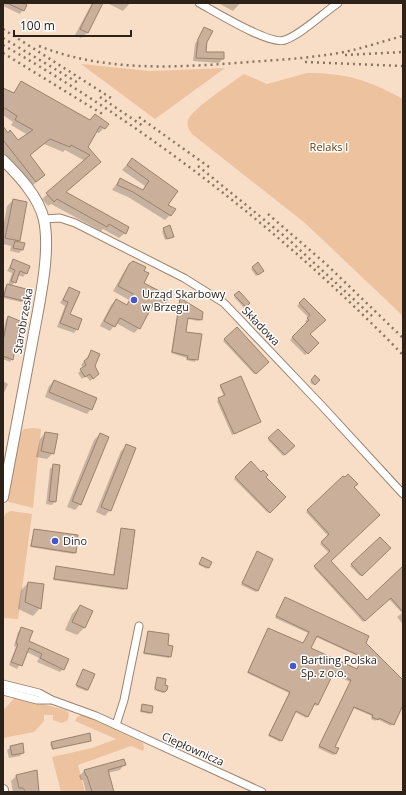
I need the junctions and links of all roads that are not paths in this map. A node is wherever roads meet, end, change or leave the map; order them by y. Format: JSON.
{"nodes":[{"id":1,"x":199,"y":3,"type":"edge"},
{"id":2,"x":338,"y":3,"type":"edge"},
{"id":3,"x":3,"y":160,"type":"edge"},
{"id":4,"x":44,"y":219,"type":"junction"},
{"id":5,"x":403,"y":494,"type":"edge"},
{"id":6,"x":3,"y":497,"type":"edge"},
{"id":7,"x":139,"y":626,"type":"dead end"},
{"id":8,"x":3,"y":684,"type":"edge"},
{"id":9,"x":5,"y":693,"type":"edge"},
{"id":10,"x":52,"y":700,"type":"junction"},
{"id":11,"x":116,"y":725,"type":"junction"},
{"id":12,"x":262,"y":792,"type":"edge"}],
"edges":[{"from":1,"to":2,"type":"street"},
{"from":3,"to":4,"type":"street","name":"Starobrzeska"},
{"from":4,"to":5,"type":"street","name":"Składowa"},
{"from":4,"to":6,"type":"street","name":"Starobrzeska"},
{"from":7,"to":11,"type":"street"},
{"from":8,"to":10,"type":"street","name":"Ciepłownicza"},
{"from":9,"to":10,"type":"street","name":"Ciepłownicza"},
{"from":10,"to":11,"type":"street","name":"Ciepłownicza"},
{"from":11,"to":12,"type":"street","name":"Ciepłownicza"}]}
